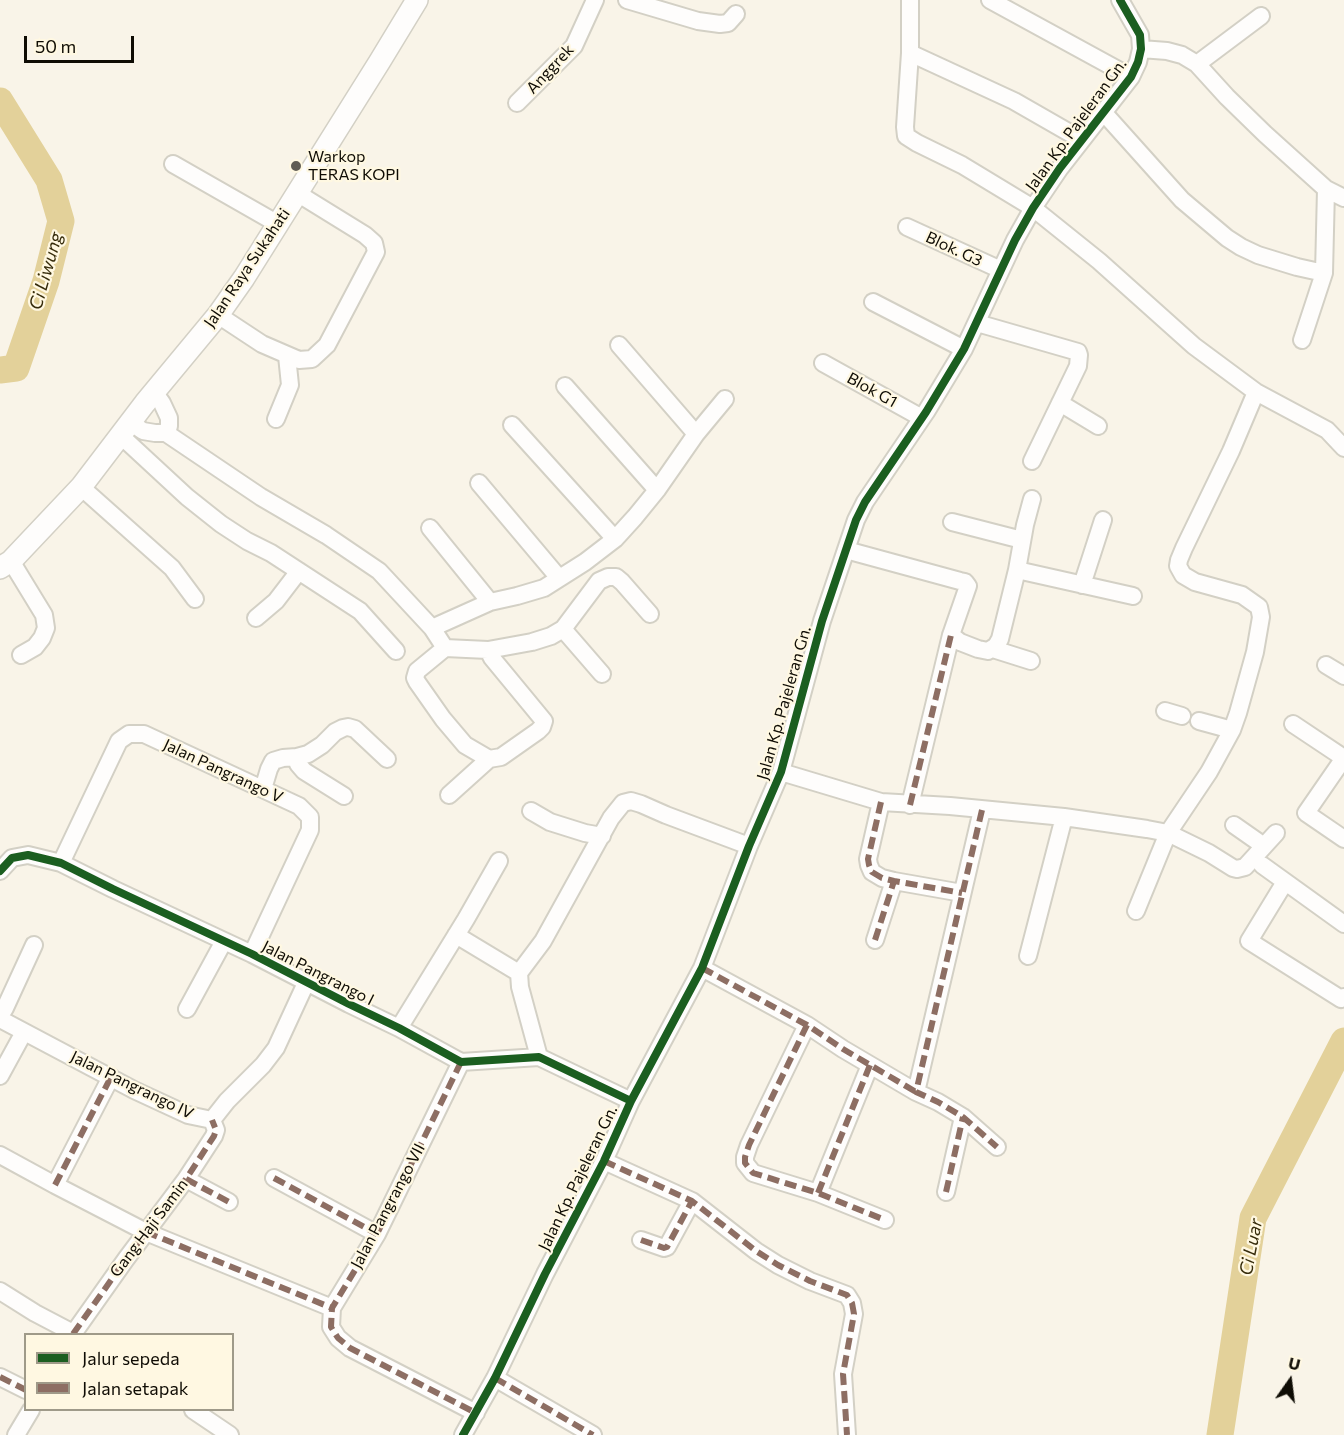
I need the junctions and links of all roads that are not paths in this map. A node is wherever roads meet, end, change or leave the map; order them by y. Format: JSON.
{"nodes":[{"id":1,"x":417,"y":0,"type":"edge"},
{"id":2,"x":595,"y":0,"type":"edge"},
{"id":3,"x":627,"y":0,"type":"edge"},
{"id":4,"x":910,"y":0,"type":"edge"},
{"id":5,"x":990,"y":0,"type":"edge"},
{"id":6,"x":1120,"y":0,"type":"edge"},
{"id":7,"x":736,"y":14,"type":"dead end"},
{"id":8,"x":1261,"y":16,"type":"dead end"},
{"id":9,"x":1141,"y":49,"type":"junction"},
{"id":10,"x":910,"y":53,"type":"junction"},
{"id":11,"x":1197,"y":64,"type":"junction"},
{"id":12,"x":1131,"y":77,"type":"junction"},
{"id":13,"x":517,"y":103,"type":"dead end"},
{"id":14,"x":1104,"y":112,"type":"junction"},
{"id":15,"x":1082,"y":140,"type":"junction"},
{"id":16,"x":173,"y":164,"type":"dead end"},
{"id":17,"x":1326,"y":189,"type":"junction"},
{"id":18,"x":297,"y":193,"type":"junction"},
{"id":19,"x":1344,"y":198,"type":"edge"},
{"id":20,"x":1033,"y":208,"type":"junction"},
{"id":21,"x":278,"y":224,"type":"junction"},
{"id":22,"x":907,"y":227,"type":"dead end"},
{"id":23,"x":1001,"y":270,"type":"junction"},
{"id":24,"x":1324,"y":273,"type":"junction"},
{"id":25,"x":873,"y":302,"type":"dead end"},
{"id":26,"x":218,"y":315,"type":"junction"},
{"id":27,"x":977,"y":323,"type":"junction"},
{"id":28,"x":1302,"y":340,"type":"dead end"},
{"id":29,"x":619,"y":345,"type":"dead end"},
{"id":30,"x":964,"y":349,"type":"junction"},
{"id":31,"x":287,"y":356,"type":"junction"},
{"id":32,"x":823,"y":363,"type":"dead end"},
{"id":33,"x":565,"y":386,"type":"dead end"},
{"id":34,"x":154,"y":392,"type":"junction"},
{"id":35,"x":1256,"y":392,"type":"junction"},
{"id":36,"x":725,"y":399,"type":"dead end"},
{"id":37,"x":1060,"y":403,"type":"junction"},
{"id":38,"x":922,"y":418,"type":"junction"},
{"id":39,"x":276,"y":419,"type":"dead end"},
{"id":40,"x":512,"y":424,"type":"dead end"},
{"id":41,"x":1098,"y":426,"type":"dead end"},
{"id":42,"x":125,"y":428,"type":"junction"},
{"id":43,"x":166,"y":433,"type":"junction"},
{"id":44,"x":696,"y":434,"type":"junction"},
{"id":45,"x":1344,"y":448,"type":"edge"},
{"id":46,"x":1032,"y":461,"type":"dead end"},
{"id":47,"x":479,"y":483,"type":"dead end"},
{"id":48,"x":81,"y":487,"type":"junction"},
{"id":49,"x":657,"y":490,"type":"junction"},
{"id":50,"x":1032,"y":499,"type":"dead end"},
{"id":51,"x":1103,"y":520,"type":"dead end"},
{"id":52,"x":952,"y":522,"type":"dead end"},
{"id":53,"x":430,"y":528,"type":"dead end"},
{"id":54,"x":615,"y":539,"type":"junction"},
{"id":55,"x":1022,"y":540,"type":"junction"},
{"id":56,"x":846,"y":550,"type":"junction"},
{"id":57,"x":6,"y":564,"type":"edge"},
{"id":58,"x":1017,"y":570,"type":"junction"},
{"id":59,"x":299,"y":571,"type":"junction"},
{"id":60,"x":560,"y":578,"type":"junction"},
{"id":61,"x":1082,"y":585,"type":"junction"},
{"id":62,"x":1133,"y":596,"type":"dead end"},
{"id":63,"x":195,"y":598,"type":"dead end"},
{"id":64,"x":490,"y":602,"type":"junction"},
{"id":65,"x":650,"y":614,"type":"dead end"},
{"id":66,"x":256,"y":618,"type":"dead end"},
{"id":67,"x":432,"y":628,"type":"junction"},
{"id":68,"x":563,"y":629,"type":"junction"},
{"id":69,"x":951,"y":635,"type":"junction"},
{"id":70,"x":445,"y":648,"type":"junction"},
{"id":71,"x":993,"y":649,"type":"junction"},
{"id":72,"x":488,"y":650,"type":"junction"},
{"id":73,"x":396,"y":651,"type":"dead end"},
{"id":74,"x":21,"y":655,"type":"dead end"},
{"id":75,"x":1031,"y":661,"type":"dead end"},
{"id":76,"x":1326,"y":665,"type":"dead end"},
{"id":77,"x":602,"y":674,"type":"dead end"},
{"id":78,"x":1344,"y":676,"type":"edge"},
{"id":79,"x":1164,"y":711,"type":"dead end"},
{"id":80,"x":1182,"y":716,"type":"dead end"},
{"id":81,"x":1199,"y":720,"type":"dead end"},
{"id":82,"x":1293,"y":724,"type":"dead end"},
{"id":83,"x":1232,"y":730,"type":"junction"},
{"id":84,"x":297,"y":757,"type":"junction"},
{"id":85,"x":1344,"y":758,"type":"edge"},
{"id":86,"x":387,"y":759,"type":"dead end"},
{"id":87,"x":489,"y":759,"type":"junction"},
{"id":88,"x":781,"y":772,"type":"junction"},
{"id":89,"x":263,"y":789,"type":"junction"},
{"id":90,"x":449,"y":795,"type":"dead end"},
{"id":91,"x":344,"y":796,"type":"dead end"},
{"id":92,"x":881,"y":802,"type":"junction"},
{"id":93,"x":910,"y":805,"type":"junction"},
{"id":94,"x":982,"y":810,"type":"junction"},
{"id":95,"x":531,"y":811,"type":"dead end"},
{"id":96,"x":1064,"y":817,"type":"junction"},
{"id":97,"x":1234,"y":825,"type":"dead end"},
{"id":98,"x":1168,"y":833,"type":"junction"},
{"id":99,"x":1276,"y":833,"type":"dead end"},
{"id":100,"x":602,"y":837,"type":"junction"},
{"id":101,"x":1344,"y":839,"type":"edge"},
{"id":102,"x":749,"y":846,"type":"junction"},
{"id":103,"x":1264,"y":846,"type":"junction"},
{"id":104,"x":499,"y":861,"type":"dead end"},
{"id":105,"x":61,"y":863,"type":"junction"},
{"id":106,"x":1262,"y":865,"type":"dead end"},
{"id":107,"x":0,"y":871,"type":"edge"},
{"id":108,"x":894,"y":881,"type":"junction"},
{"id":109,"x":1285,"y":882,"type":"junction"},
{"id":110,"x":962,"y":893,"type":"junction"},
{"id":111,"x":1136,"y":911,"type":"dead end"},
{"id":112,"x":1344,"y":924,"type":"edge"},
{"id":113,"x":456,"y":935,"type":"junction"},
{"id":114,"x":875,"y":940,"type":"dead end"},
{"id":115,"x":224,"y":941,"type":"junction"},
{"id":116,"x":34,"y":945,"type":"dead end"},
{"id":117,"x":252,"y":954,"type":"junction"},
{"id":118,"x":1028,"y":956,"type":"dead end"},
{"id":119,"x":702,"y":968,"type":"junction"},
{"id":120,"x":519,"y":973,"type":"junction"},
{"id":121,"x":306,"y":983,"type":"junction"},
{"id":122,"x":1344,"y":997,"type":"edge"},
{"id":123,"x":187,"y":1009,"type":"dead end"},
{"id":124,"x":0,"y":1017,"type":"edge"},
{"id":125,"x":807,"y":1025,"type":"junction"},
{"id":126,"x":399,"y":1028,"type":"junction"},
{"id":127,"x":24,"y":1032,"type":"junction"},
{"id":128,"x":539,"y":1057,"type":"junction"},
{"id":129,"x":461,"y":1062,"type":"junction"},
{"id":130,"x":870,"y":1065,"type":"junction"},
{"id":131,"x":0,"y":1076,"type":"edge"},
{"id":132,"x":111,"y":1077,"type":"junction"},
{"id":133,"x":916,"y":1092,"type":"junction"},
{"id":134,"x":631,"y":1101,"type":"junction"},
{"id":135,"x":963,"y":1117,"type":"junction"},
{"id":136,"x":212,"y":1120,"type":"junction"},
{"id":137,"x":997,"y":1147,"type":"dead end"},
{"id":138,"x":0,"y":1155,"type":"edge"},
{"id":139,"x":604,"y":1161,"type":"junction"},
{"id":140,"x":274,"y":1178,"type":"dead end"},
{"id":141,"x":186,"y":1179,"type":"junction"},
{"id":142,"x":55,"y":1185,"type":"junction"},
{"id":143,"x":946,"y":1192,"type":"dead end"},
{"id":144,"x":818,"y":1193,"type":"junction"},
{"id":145,"x":692,"y":1201,"type":"junction"},
{"id":146,"x":229,"y":1202,"type":"dead end"},
{"id":147,"x":885,"y":1220,"type":"dead end"},
{"id":148,"x":146,"y":1232,"type":"junction"},
{"id":149,"x":377,"y":1234,"type":"junction"},
{"id":150,"x":641,"y":1240,"type":"dead end"},
{"id":151,"x":0,"y":1290,"type":"edge"},
{"id":152,"x":332,"y":1308,"type":"junction"},
{"id":153,"x":72,"y":1333,"type":"edge"},
{"id":154,"x":75,"y":1333,"type":"edge"},
{"id":155,"x":0,"y":1377,"type":"edge"},
{"id":156,"x":495,"y":1378,"type":"junction"},
{"id":157,"x":24,"y":1389,"type":"edge"},
{"id":158,"x":30,"y":1411,"type":"edge"},
{"id":159,"x":194,"y":1411,"type":"edge"},
{"id":160,"x":476,"y":1413,"type":"junction"},
{"id":161,"x":15,"y":1435,"type":"edge"},
{"id":162,"x":230,"y":1435,"type":"edge"},
{"id":163,"x":463,"y":1435,"type":"edge"},
{"id":164,"x":594,"y":1435,"type":"edge"},
{"id":165,"x":847,"y":1435,"type":"edge"}],
"edges":[{"from":1,"to":18,"type":"main road","name":"Jalan Raya Sukahati"},
{"from":2,"to":13,"type":"street","name":"Anggrek"},
{"from":3,"to":7,"type":"street"},
{"from":4,"to":10,"type":"street"},
{"from":5,"to":12,"type":"street"},
{"from":6,"to":9,"type":"street","name":"Jalan Kp. Pajeleran Gn."},
{"from":8,"to":11,"type":"street"},
{"from":9,"to":11,"type":"street"},
{"from":9,"to":12,"type":"street","name":"Jalan Kp. Pajeleran Gn."},
{"from":10,"to":15,"type":"street"},
{"from":10,"to":20,"type":"street"},
{"from":11,"to":17,"type":"street"},
{"from":12,"to":14,"type":"street","name":"Jalan Kp. Pajeleran Gn."},
{"from":14,"to":15,"type":"street","name":"Jalan Kp. Pajeleran Gn."},
{"from":14,"to":24,"type":"street"},
{"from":15,"to":20,"type":"street","name":"Jalan Kp. Pajeleran Gn."},
{"from":16,"to":21,"type":"street"},
{"from":17,"to":19,"type":"street"},
{"from":17,"to":24,"type":"street"},
{"from":18,"to":21,"type":"main road","name":"Jalan Raya Sukahati"},
{"from":18,"to":31,"type":"street"},
{"from":20,"to":23,"type":"street","name":"Jalan Kp. Pajeleran Gn."},
{"from":20,"to":35,"type":"street"},
{"from":21,"to":26,"type":"main road","name":"Jalan Raya Sukahati"},
{"from":22,"to":23,"type":"street","name":"Blok. G3"},
{"from":23,"to":27,"type":"street","name":"Jalan Kp. Pajeleran Gn."},
{"from":24,"to":28,"type":"street"},
{"from":25,"to":30,"type":"street"},
{"from":26,"to":31,"type":"street"},
{"from":26,"to":34,"type":"main road","name":"Jalan Raya Sukahati"},
{"from":27,"to":30,"type":"street","name":"Jalan Kp. Pajeleran Gn."},
{"from":27,"to":37,"type":"street"},
{"from":29,"to":44,"type":"street"},
{"from":30,"to":38,"type":"street","name":"Jalan Kp. Pajeleran Gn."},
{"from":31,"to":39,"type":"street"},
{"from":32,"to":38,"type":"street","name":"Blok G1"},
{"from":33,"to":49,"type":"street"},
{"from":34,"to":42,"type":"main road","name":"Jalan Raya Sukahati"},
{"from":34,"to":43,"type":"street"},
{"from":35,"to":45,"type":"street"},
{"from":35,"to":83,"type":"street"},
{"from":36,"to":44,"type":"street"},
{"from":37,"to":41,"type":"street"},
{"from":37,"to":46,"type":"street"},
{"from":38,"to":56,"type":"street","name":"Jalan Kp. Pajeleran Gn."},
{"from":40,"to":54,"type":"street"},
{"from":42,"to":43,"type":"street"},
{"from":42,"to":48,"type":"main road","name":"Jalan Raya Sukahati"},
{"from":42,"to":59,"type":"street"},
{"from":43,"to":67,"type":"street"},
{"from":44,"to":49,"type":"street"},
{"from":47,"to":60,"type":"street"},
{"from":48,"to":57,"type":"main road","name":"Jalan Raya Sukahati"},
{"from":48,"to":63,"type":"street"},
{"from":49,"to":54,"type":"street"},
{"from":50,"to":55,"type":"street"},
{"from":51,"to":61,"type":"street"},
{"from":52,"to":55,"type":"street"},
{"from":53,"to":64,"type":"street"},
{"from":54,"to":60,"type":"street"},
{"from":55,"to":58,"type":"street"},
{"from":56,"to":69,"type":"street"},
{"from":56,"to":88,"type":"street","name":"Jalan Kp. Pajeleran Gn."},
{"from":57,"to":74,"type":"street"},
{"from":58,"to":61,"type":"street"},
{"from":58,"to":71,"type":"street"},
{"from":59,"to":66,"type":"street"},
{"from":59,"to":73,"type":"street"},
{"from":60,"to":64,"type":"street"},
{"from":61,"to":62,"type":"street"},
{"from":64,"to":67,"type":"street"},
{"from":65,"to":68,"type":"street"},
{"from":67,"to":70,"type":"street"},
{"from":68,"to":72,"type":"street"},
{"from":68,"to":77,"type":"street"},
{"from":69,"to":71,"type":"street"},
{"from":69,"to":93,"type":"street"},
{"from":70,"to":72,"type":"street"},
{"from":70,"to":87,"type":"street"},
{"from":71,"to":75,"type":"street"},
{"from":72,"to":87,"type":"street"},
{"from":76,"to":78,"type":"street"},
{"from":79,"to":80,"type":"street"},
{"from":81,"to":83,"type":"street"},
{"from":82,"to":85,"type":"street"},
{"from":83,"to":98,"type":"street"},
{"from":84,"to":86,"type":"street"},
{"from":84,"to":89,"type":"street"},
{"from":84,"to":91,"type":"street"},
{"from":85,"to":101,"type":"street"},
{"from":87,"to":90,"type":"street"},
{"from":88,"to":92,"type":"street"},
{"from":88,"to":102,"type":"street","name":"Jalan Kp. Pajeleran Gn."},
{"from":89,"to":105,"type":"street","name":"Jalan Pangrango V"},
{"from":89,"to":117,"type":"street","name":"Jalan Pangrango V"},
{"from":92,"to":93,"type":"street"},
{"from":92,"to":108,"type":"street"},
{"from":93,"to":94,"type":"street"},
{"from":94,"to":96,"type":"street"},
{"from":94,"to":110,"type":"street"},
{"from":95,"to":100,"type":"street"},
{"from":96,"to":98,"type":"street"},
{"from":96,"to":118,"type":"street"},
{"from":97,"to":103,"type":"street"},
{"from":98,"to":103,"type":"street"},
{"from":98,"to":111,"type":"street"},
{"from":99,"to":103,"type":"street"},
{"from":100,"to":102,"type":"street"},
{"from":100,"to":120,"type":"street"},
{"from":102,"to":119,"type":"street","name":"Jalan Kp. Pajeleran Gn."},
{"from":104,"to":113,"type":"street"},
{"from":105,"to":107,"type":"street","name":"Jalan Pangrango I"},
{"from":105,"to":115,"type":"street","name":"Jalan Pangrango I"},
{"from":106,"to":109,"type":"street"},
{"from":108,"to":110,"type":"street"},
{"from":108,"to":114,"type":"street"},
{"from":109,"to":112,"type":"street"},
{"from":109,"to":122,"type":"street"},
{"from":110,"to":133,"type":"street"},
{"from":113,"to":120,"type":"street"},
{"from":113,"to":126,"type":"street"},
{"from":115,"to":117,"type":"street","name":"Jalan Pangrango I"},
{"from":115,"to":123,"type":"street"},
{"from":116,"to":124,"type":"street"},
{"from":117,"to":121,"type":"street","name":"Jalan Pangrango I"},
{"from":119,"to":125,"type":"street"},
{"from":119,"to":134,"type":"street","name":"Jalan Kp. Pajeleran Gn."},
{"from":120,"to":128,"type":"street"},
{"from":121,"to":126,"type":"street","name":"Jalan Pangrango I"},
{"from":121,"to":136,"type":"street","name":"Jalan Pangrango IV"},
{"from":124,"to":127,"type":"street","name":"Jalan Pangrango IV"},
{"from":125,"to":130,"type":"street"},
{"from":125,"to":144,"type":"street"},
{"from":126,"to":129,"type":"street","name":"Jalan Pangrango I"},
{"from":127,"to":131,"type":"street"},
{"from":127,"to":132,"type":"street","name":"Jalan Pangrango IV"},
{"from":128,"to":129,"type":"street"},
{"from":128,"to":134,"type":"street"},
{"from":129,"to":149,"type":"street","name":"Jalan Pangrango VII"},
{"from":130,"to":133,"type":"street"},
{"from":130,"to":144,"type":"street"},
{"from":132,"to":136,"type":"street","name":"Jalan Pangrango IV"},
{"from":132,"to":142,"type":"street"},
{"from":133,"to":135,"type":"street"},
{"from":134,"to":139,"type":"street","name":"Jalan Kp. Pajeleran Gn."},
{"from":135,"to":137,"type":"street"},
{"from":135,"to":143,"type":"street"},
{"from":136,"to":141,"type":"street","name":"Gang Haji Samin"},
{"from":138,"to":142,"type":"street"},
{"from":139,"to":145,"type":"street"},
{"from":139,"to":156,"type":"street","name":"Jalan Kp. Pajeleran Gn."},
{"from":140,"to":149,"type":"street"},
{"from":141,"to":146,"type":"street"},
{"from":141,"to":148,"type":"street","name":"Gang Haji Samin"},
{"from":142,"to":148,"type":"street"},
{"from":144,"to":147,"type":"street"},
{"from":145,"to":150,"type":"street"},
{"from":145,"to":165,"type":"street"},
{"from":148,"to":152,"type":"street"},
{"from":148,"to":154,"type":"street","name":"Gang Haji Samin"},
{"from":149,"to":152,"type":"street","name":"Jalan Pangrango VII"},
{"from":151,"to":153,"type":"street"},
{"from":152,"to":160,"type":"street"},
{"from":155,"to":157,"type":"street"},
{"from":156,"to":160,"type":"street","name":"Jalan Kp. Pajeleran Gn."},
{"from":156,"to":164,"type":"street"},
{"from":158,"to":161,"type":"street"},
{"from":159,"to":162,"type":"street"},
{"from":160,"to":163,"type":"street","name":"Jalan Kp. Pajeleran Gn."}]}
